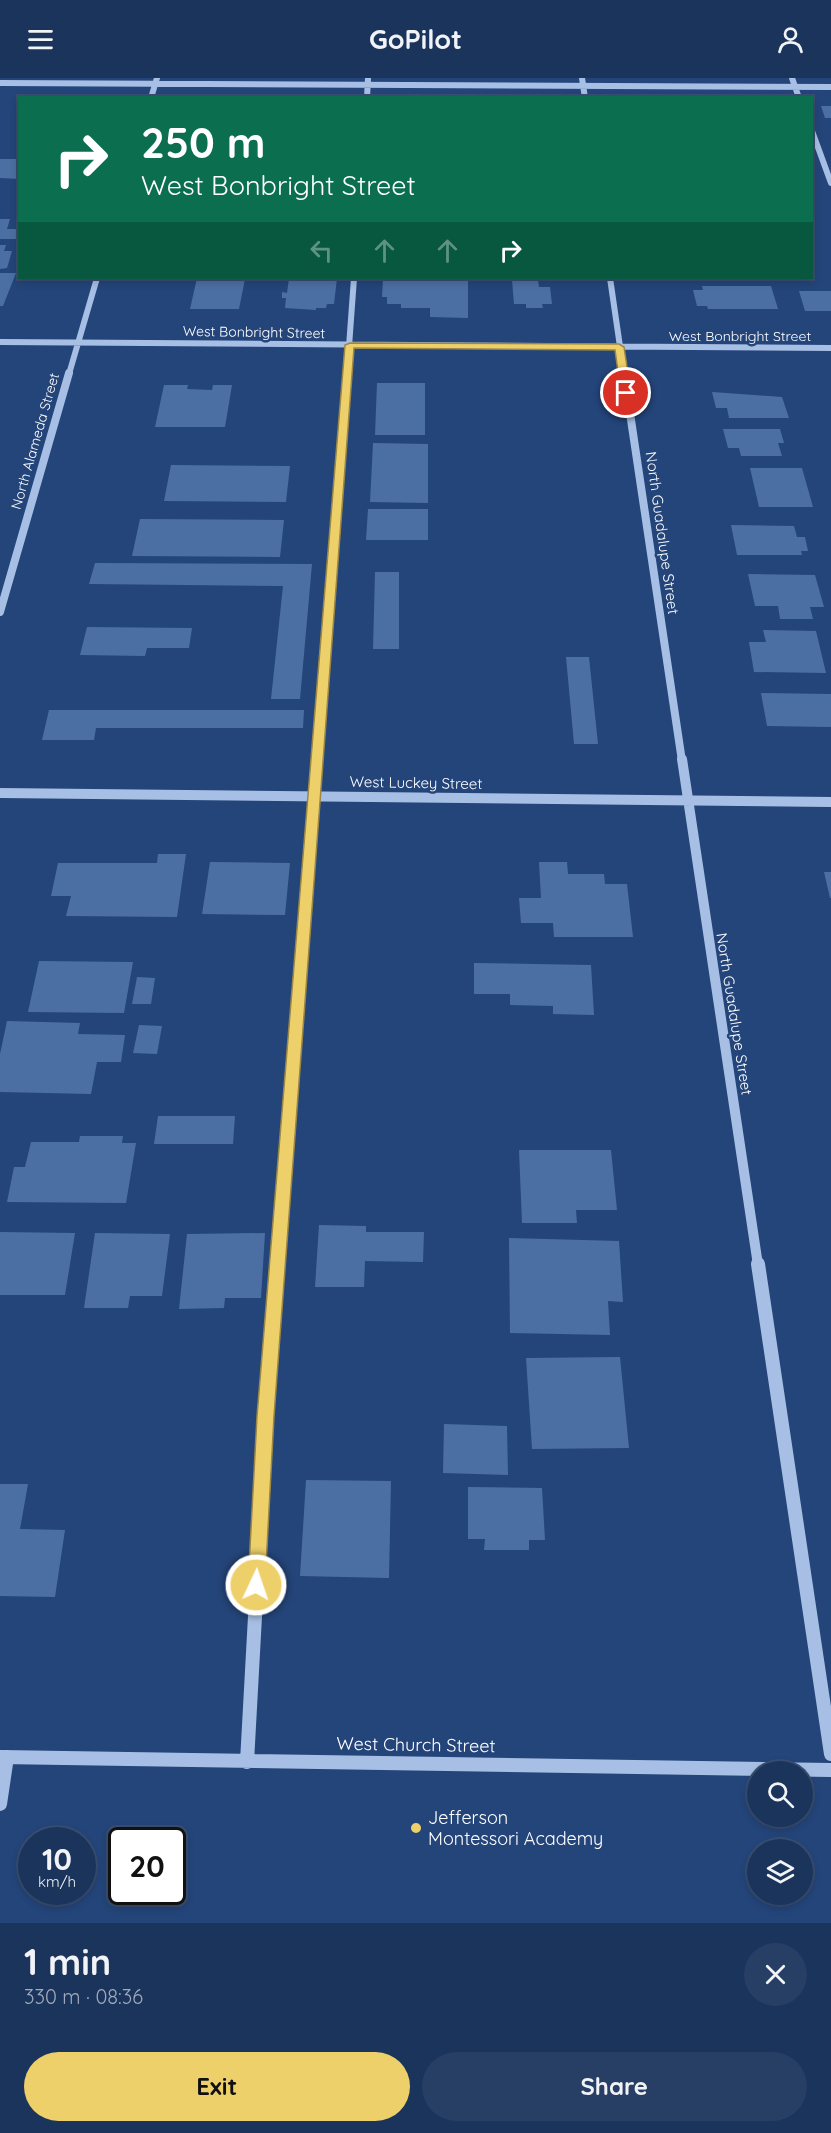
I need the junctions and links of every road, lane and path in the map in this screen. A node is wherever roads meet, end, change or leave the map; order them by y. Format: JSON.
{"nodes":[{"id":1,"x":582,"y":78,"type":"edge"},
{"id":2,"x":792,"y":78,"type":"edge"},
{"id":3,"x":156,"y":81,"type":"edge"},
{"id":4,"x":368,"y":81,"type":"edge"},
{"id":5,"x":0,"y":83,"type":"edge"},
{"id":6,"x":795,"y":86,"type":"junction"},
{"id":7,"x":583,"y":87,"type":"junction"},
{"id":8,"x":831,"y":87,"type":"edge"},
{"id":9,"x":152,"y":96,"type":"edge"},
{"id":10,"x":367,"y":96,"type":"edge"},
{"id":11,"x":585,"y":96,"type":"edge"},
{"id":12,"x":798,"y":96,"type":"edge"},
{"id":13,"x":813,"y":133,"type":"edge"},
{"id":14,"x":831,"y":183,"type":"edge"},
{"id":15,"x":97,"y":279,"type":"edge"},
{"id":16,"x":354,"y":279,"type":"edge"},
{"id":17,"x":610,"y":279,"type":"edge"},
{"id":18,"x":0,"y":342,"type":"edge"},
{"id":19,"x":78,"y":342,"type":"junction"},
{"id":20,"x":350,"y":345,"type":"junction"},
{"id":21,"x":619,"y":347,"type":"junction"},
{"id":22,"x":831,"y":348,"type":"edge"},
{"id":23,"x":0,"y":612,"type":"edge"},
{"id":24,"x":0,"y":793,"type":"edge"},
{"id":25,"x":315,"y":796,"type":"junction"},
{"id":26,"x":687,"y":802,"type":"junction"},
{"id":27,"x":831,"y":802,"type":"edge"},
{"id":28,"x":831,"y":1754,"type":"edge"},
{"id":29,"x":4,"y":1757,"type":"edge"},
{"id":30,"x":247,"y":1762,"type":"junction"},
{"id":31,"x":831,"y":1770,"type":"edge"},
{"id":32,"x":0,"y":1804,"type":"edge"}],
"edges":[{"from":1,"to":7,"type":"street"},
{"from":2,"to":6,"type":"street"},
{"from":3,"to":4,"type":"street"},
{"from":3,"to":5,"type":"street"},
{"from":3,"to":9,"type":"street"},
{"from":4,"to":7,"type":"street"},
{"from":4,"to":10,"type":"street"},
{"from":6,"to":7,"type":"street"},
{"from":6,"to":8,"type":"street"},
{"from":6,"to":12,"type":"street"},
{"from":7,"to":11,"type":"street"},
{"from":13,"to":14,"type":"street"},
{"from":15,"to":19,"type":"street","name":"North Alameda Street"},
{"from":16,"to":20,"type":"street"},
{"from":17,"to":21,"type":"street","name":"North Guadalupe Street"},
{"from":18,"to":19,"type":"street","name":"West Bonbright Street"},
{"from":19,"to":20,"type":"street","name":"West Bonbright Street"},
{"from":19,"to":23,"type":"street","name":"North Alameda Street"},
{"from":20,"to":21,"type":"street","name":"West Bonbright Street"},
{"from":20,"to":25,"type":"street"},
{"from":21,"to":22,"type":"street","name":"West Bonbright Street"},
{"from":21,"to":26,"type":"street","name":"North Guadalupe Street"},
{"from":24,"to":25,"type":"street","name":"West Luckey Street"},
{"from":25,"to":26,"type":"street","name":"West Luckey Street"},
{"from":25,"to":30,"type":"street"},
{"from":26,"to":27,"type":"street","name":"West Luckey Street"},
{"from":26,"to":28,"type":"street","name":"North Guadalupe Street"},
{"from":29,"to":30,"type":"street","name":"West Church Street"},
{"from":29,"to":32,"type":"street"},
{"from":30,"to":31,"type":"street","name":"West Church Street"}]}
